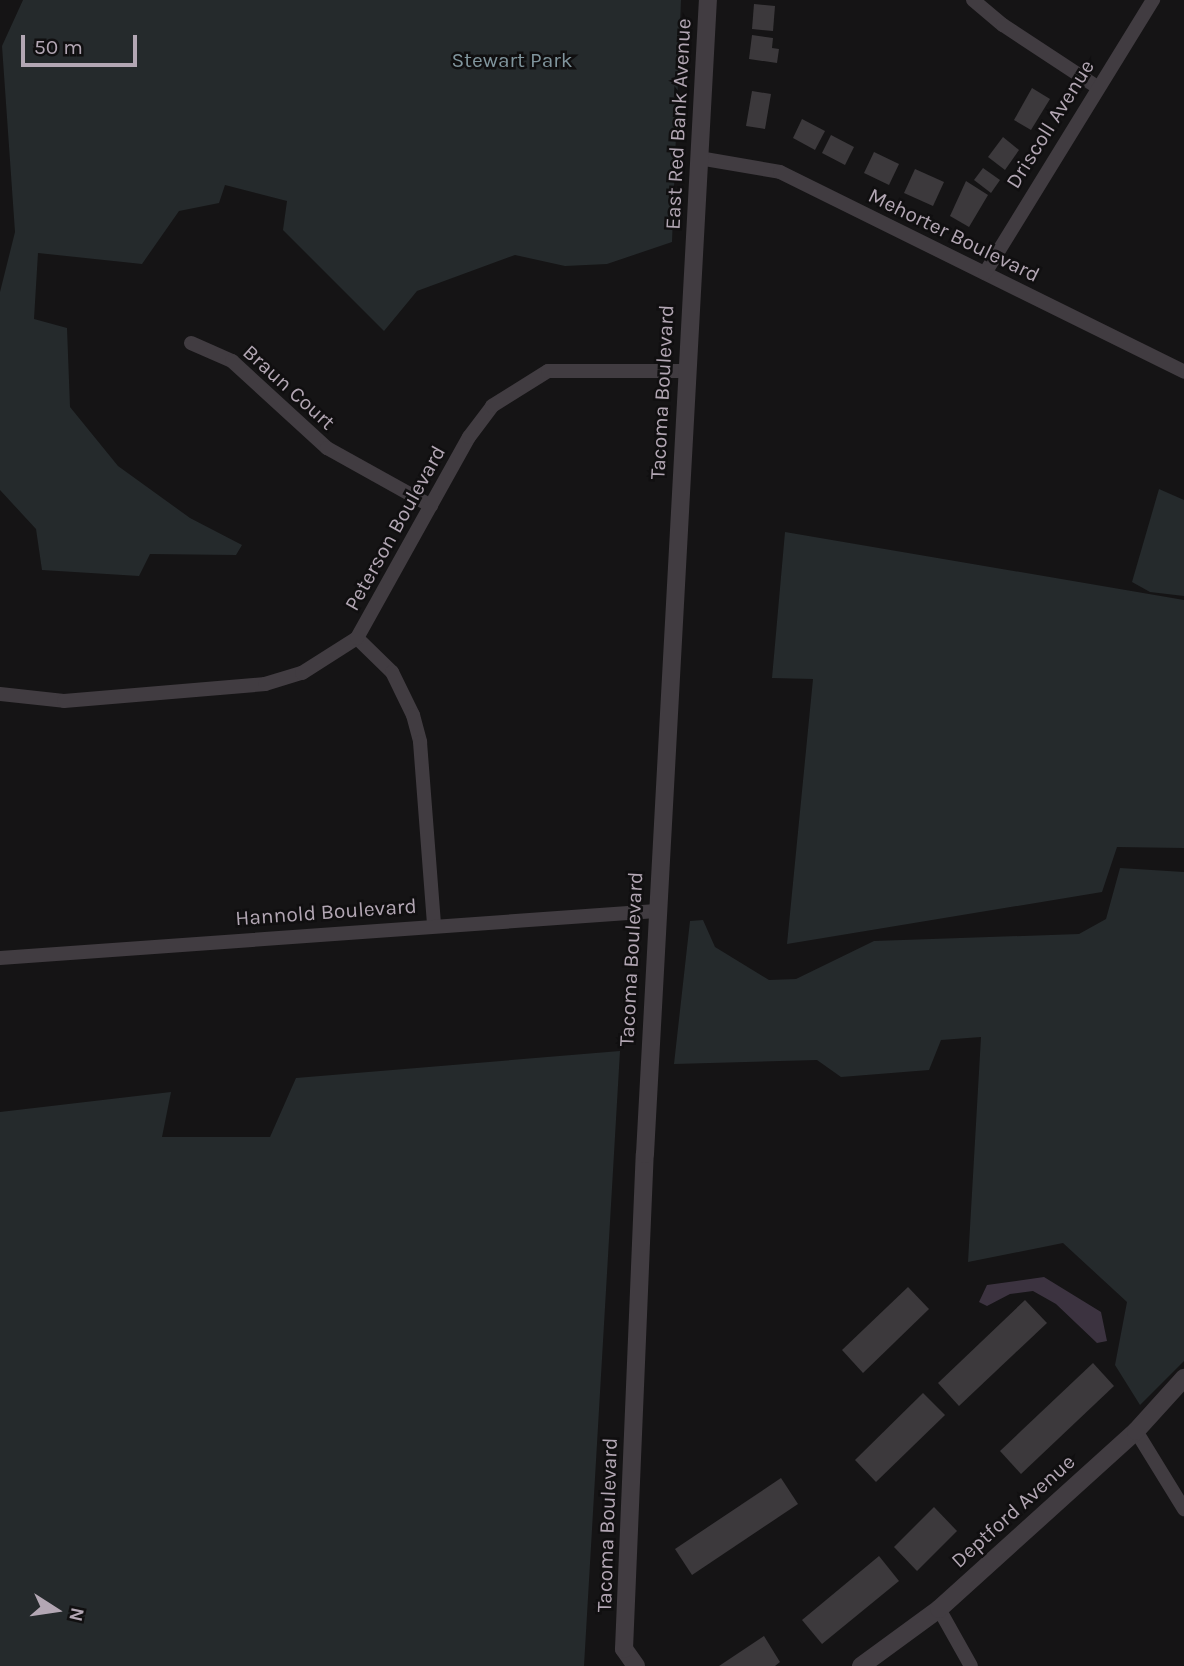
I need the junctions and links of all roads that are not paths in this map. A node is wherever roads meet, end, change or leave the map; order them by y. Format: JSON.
{"nodes":[{"id":1,"x":708,"y":0,"type":"edge"},
{"id":2,"x":974,"y":0,"type":"edge"},
{"id":3,"x":1153,"y":0,"type":"edge"},
{"id":4,"x":1097,"y":87,"type":"junction"},
{"id":5,"x":699,"y":158,"type":"junction"},
{"id":6,"x":694,"y":250,"type":"joint"},
{"id":7,"x":985,"y":273,"type":"junction"},
{"id":8,"x":191,"y":343,"type":"dead end"},
{"id":9,"x":1184,"y":354,"type":"edge"},
{"id":10,"x":1180,"y":370,"type":"edge"},
{"id":11,"x":687,"y":371,"type":"junction"},
{"id":12,"x":431,"y":506,"type":"junction"},
{"id":13,"x":357,"y":638,"type":"junction"},
{"id":14,"x":0,"y":694,"type":"edge"},
{"id":15,"x":656,"y":911,"type":"junction"},
{"id":16,"x":434,"y":925,"type":"junction"},
{"id":17,"x":0,"y":958,"type":"edge"},
{"id":18,"x":1184,"y":1378,"type":"edge"},
{"id":19,"x":1136,"y":1431,"type":"junction"},
{"id":20,"x":1184,"y":1509,"type":"edge"},
{"id":21,"x":939,"y":1609,"type":"junction"},
{"id":22,"x":624,"y":1658,"type":"edge"},
{"id":23,"x":636,"y":1666,"type":"edge"},
{"id":24,"x":861,"y":1666,"type":"edge"},
{"id":25,"x":971,"y":1666,"type":"edge"}],
"edges":[{"from":1,"to":5,"type":"street","name":"East Red Bank Avenue"},
{"from":2,"to":4,"type":"street"},
{"from":3,"to":4,"type":"street","name":"Driscoll Avenue"},
{"from":4,"to":7,"type":"street","name":"Driscoll Avenue"},
{"from":5,"to":6,"type":"street","name":"East Red Bank Avenue"},
{"from":5,"to":7,"type":"street","name":"Mehorter Boulevard"},
{"from":6,"to":11,"type":"street","name":"Tacoma Boulevard"},
{"from":7,"to":10,"type":"street","name":"Mehorter Boulevard"},
{"from":8,"to":12,"type":"street","name":"Braun Court"},
{"from":9,"to":10,"type":"street"},
{"from":11,"to":12,"type":"street","name":"Peterson Boulevard"},
{"from":11,"to":15,"type":"street","name":"Tacoma Boulevard"},
{"from":12,"to":13,"type":"street","name":"Peterson Boulevard"},
{"from":13,"to":14,"type":"street","name":"Peterson Boulevard"},
{"from":13,"to":16,"type":"street"},
{"from":15,"to":16,"type":"street","name":"Hannold Boulevard"},
{"from":15,"to":22,"type":"street","name":"Tacoma Boulevard"},
{"from":16,"to":17,"type":"street","name":"Hannold Boulevard"},
{"from":18,"to":19,"type":"street","name":"Deptford Avenue"},
{"from":19,"to":20,"type":"street"},
{"from":19,"to":21,"type":"street","name":"Deptford Avenue"},
{"from":21,"to":24,"type":"street","name":"Deptford Avenue"},
{"from":21,"to":25,"type":"street"},
{"from":22,"to":23,"type":"street","name":"Tacoma Boulevard"}]}
